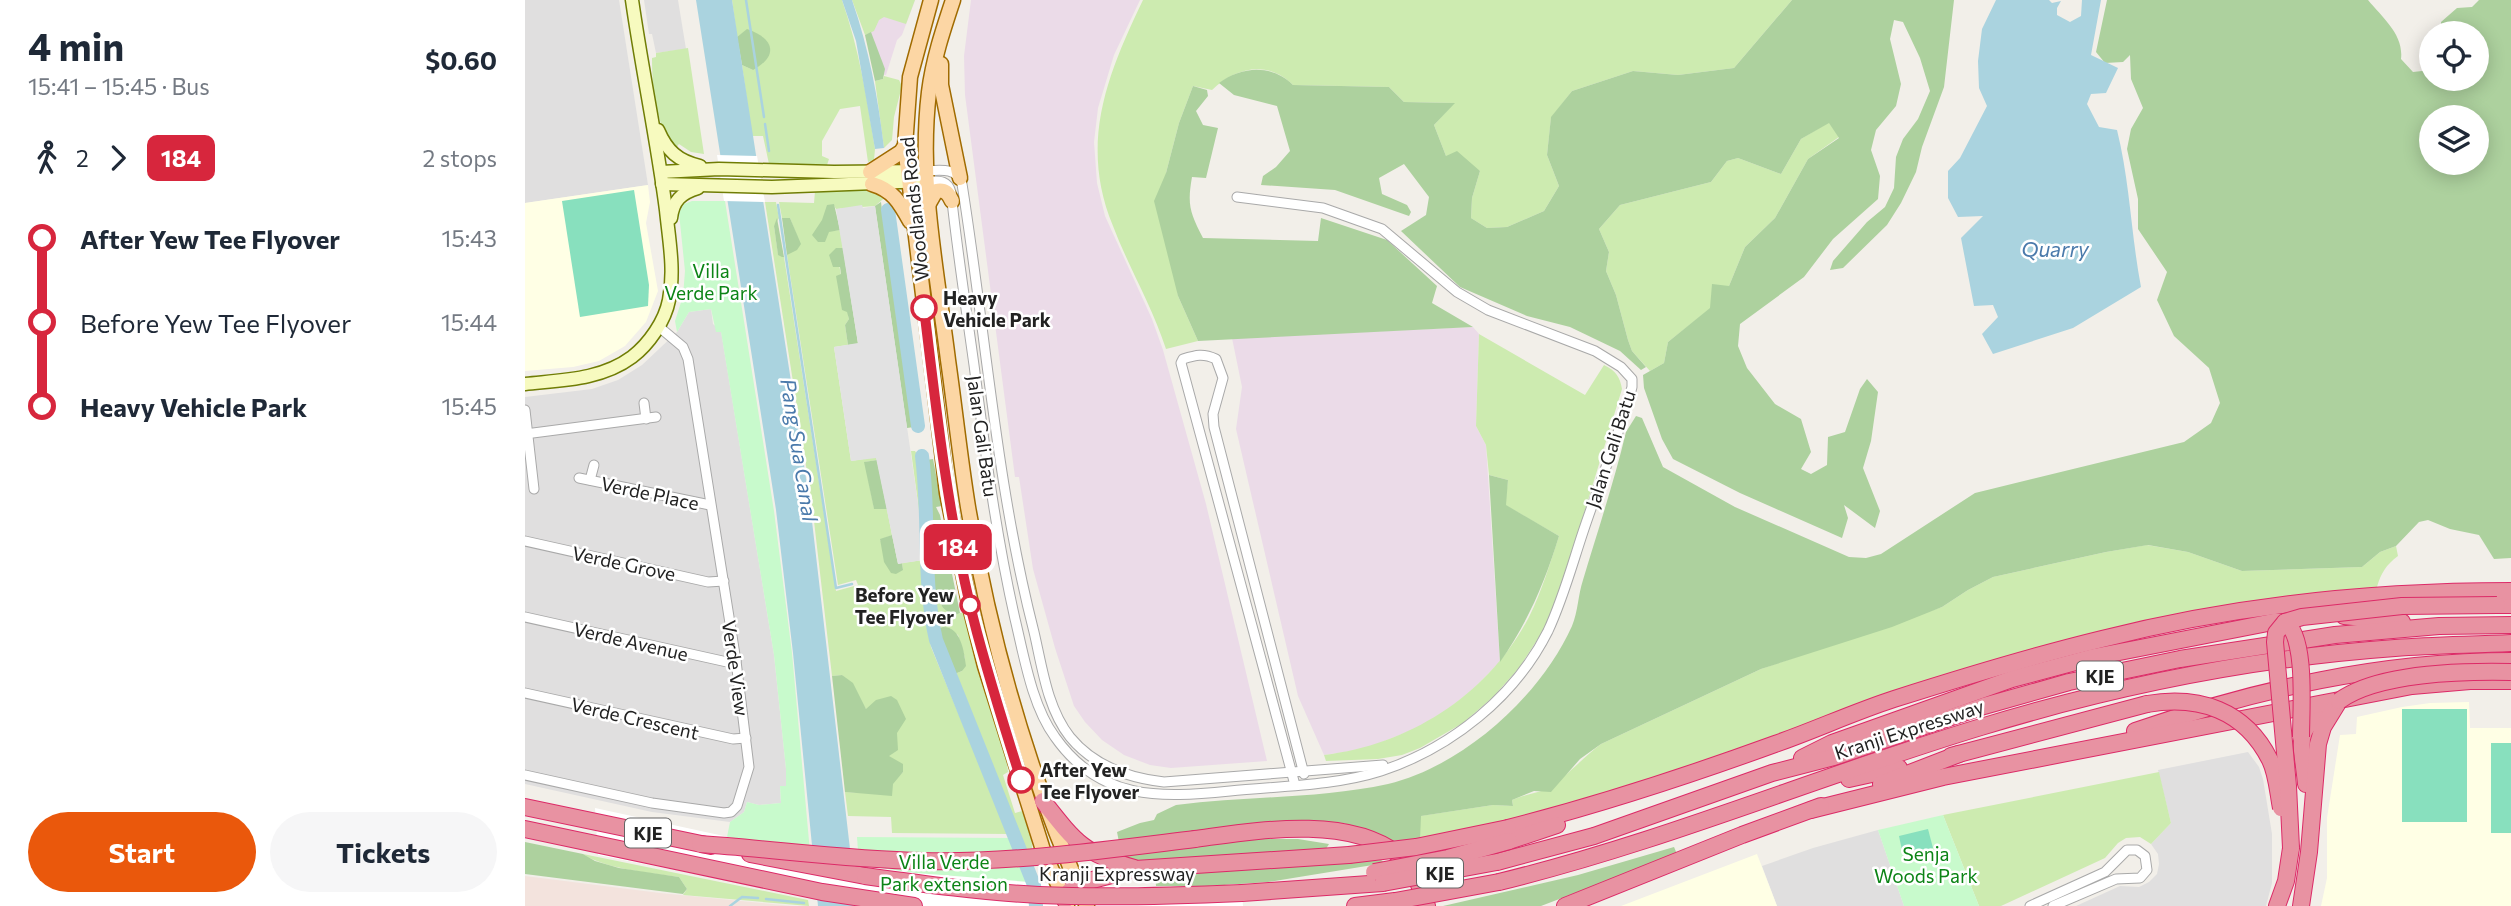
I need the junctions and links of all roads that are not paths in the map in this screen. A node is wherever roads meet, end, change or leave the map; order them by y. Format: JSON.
{"nodes":[{"id":1,"x":632,"y":0,"type":"edge"},
{"id":2,"x":931,"y":0,"type":"edge"},
{"id":3,"x":953,"y":0,"type":"edge"},
{"id":4,"x":945,"y":24,"type":"junction"},
{"id":5,"x":652,"y":115,"type":"junction"},
{"id":6,"x":906,"y":122,"type":"junction"},
{"id":7,"x":905,"y":146,"type":"junction"},
{"id":8,"x":890,"y":159,"type":"junction"},
{"id":9,"x":716,"y":169,"type":"junction"},
{"id":10,"x":925,"y":176,"type":"junction"},
{"id":11,"x":907,"y":177,"type":"junction"},
{"id":12,"x":661,"y":178,"type":"junction"},
{"id":13,"x":871,"y":178,"type":"junction"},
{"id":14,"x":960,"y":178,"type":"junction"},
{"id":15,"x":717,"y":185,"type":"junction"},
{"id":16,"x":1237,"y":197,"type":"dead end"},
{"id":17,"x":952,"y":201,"type":"junction"},
{"id":18,"x":928,"y":205,"type":"junction"},
{"id":19,"x":914,"y":229,"type":"junction"},
{"id":20,"x":668,"y":233,"type":"junction"},
{"id":21,"x":658,"y":326,"type":"junction"},
{"id":22,"x":525,"y":384,"type":"edge"},
{"id":23,"x":644,"y":403,"type":"dead end"},
{"id":24,"x":525,"y":410,"type":"edge"},
{"id":25,"x":527,"y":433,"type":"edge"},
{"id":26,"x":594,"y":465,"type":"dead end"},
{"id":27,"x":579,"y":478,"type":"dead end"},
{"id":28,"x":590,"y":480,"type":"junction"},
{"id":29,"x":534,"y":489,"type":"dead end"},
{"id":30,"x":710,"y":505,"type":"junction"},
{"id":31,"x":525,"y":541,"type":"edge"},
{"id":32,"x":724,"y":581,"type":"junction"},
{"id":33,"x":2511,"y":591,"type":"edge"},
{"id":34,"x":2504,"y":605,"type":"edge"},
{"id":35,"x":2263,"y":608,"type":"junction"},
{"id":36,"x":525,"y":617,"type":"edge"},
{"id":37,"x":2285,"y":622,"type":"junction"},
{"id":38,"x":2511,"y":625,"type":"edge"},
{"id":39,"x":2439,"y":626,"type":"junction"},
{"id":40,"x":2511,"y":645,"type":"edge"},
{"id":41,"x":737,"y":660,"type":"junction"},
{"id":42,"x":2511,"y":661,"type":"edge"},
{"id":43,"x":2511,"y":672,"type":"edge"},
{"id":44,"x":2511,"y":681,"type":"edge"},
{"id":45,"x":525,"y":693,"type":"edge"},
{"id":46,"x":2339,"y":701,"type":"junction"},
{"id":47,"x":2301,"y":737,"type":"junction"},
{"id":48,"x":746,"y":738,"type":"junction"},
{"id":49,"x":2087,"y":748,"type":"junction"},
{"id":50,"x":1959,"y":754,"type":"junction"},
{"id":51,"x":1402,"y":762,"type":"junction"},
{"id":52,"x":1303,"y":770,"type":"junction"},
{"id":53,"x":1291,"y":771,"type":"junction"},
{"id":54,"x":1772,"y":773,"type":"junction"},
{"id":55,"x":525,"y":775,"type":"edge"},
{"id":56,"x":1306,"y":784,"type":"junction"},
{"id":57,"x":1295,"y":785,"type":"junction"},
{"id":58,"x":1782,"y":795,"type":"junction"},
{"id":59,"x":1043,"y":801,"type":"junction"},
{"id":60,"x":525,"y":807,"type":"edge"},
{"id":61,"x":1811,"y":810,"type":"junction"},
{"id":62,"x":525,"y":829,"type":"edge"},
{"id":63,"x":2311,"y":831,"type":"junction"},
{"id":64,"x":1508,"y":835,"type":"junction"},
{"id":65,"x":1059,"y":842,"type":"junction"},
{"id":66,"x":700,"y":844,"type":"junction"},
{"id":67,"x":2291,"y":848,"type":"junction"},
{"id":68,"x":1043,"y":850,"type":"junction"},
{"id":69,"x":2117,"y":860,"type":"junction"},
{"id":70,"x":1135,"y":869,"type":"junction"},
{"id":71,"x":1378,"y":878,"type":"junction"},
{"id":72,"x":2125,"y":878,"type":"junction"},
{"id":73,"x":1077,"y":884,"type":"junction"},
{"id":74,"x":1066,"y":903,"type":"edge"},
{"id":75,"x":914,"y":906,"type":"edge"},
{"id":76,"x":1087,"y":906,"type":"edge"},
{"id":77,"x":1355,"y":906,"type":"edge"},
{"id":78,"x":1427,"y":906,"type":"edge"},
{"id":79,"x":1566,"y":906,"type":"edge"},
{"id":80,"x":2030,"y":906,"type":"edge"},
{"id":81,"x":2053,"y":906,"type":"edge"},
{"id":82,"x":2277,"y":906,"type":"edge"},
{"id":83,"x":2301,"y":906,"type":"edge"}],
"edges":[{"from":1,"to":5,"type":"street"},
{"from":2,"to":6,"type":"main road","name":"Woodlands Road"},
{"from":3,"to":4,"type":"main road","name":"Woodlands Road"},
{"from":4,"to":10,"type":"main road","name":"Woodlands Road"},
{"from":4,"to":14,"type":"main road"},
{"from":5,"to":9,"type":"street"},
{"from":5,"to":12,"type":"street"},
{"from":6,"to":7,"type":"main road","name":"Woodlands Road"},
{"from":6,"to":8,"type":"main road"},
{"from":7,"to":8,"type":"main road"},
{"from":7,"to":11,"type":"main road","name":"Woodlands Road"},
{"from":8,"to":13,"type":"main road"},
{"from":9,"to":12,"type":"street"},
{"from":9,"to":13,"type":"street"},
{"from":10,"to":11,"type":"street"},
{"from":10,"to":14,"type":"street"},
{"from":10,"to":17,"type":"street"},
{"from":10,"to":18,"type":"main road","name":"Woodlands Road"},
{"from":11,"to":13,"type":"street"},
{"from":11,"to":19,"type":"main road","name":"Woodlands Road"},
{"from":12,"to":15,"type":"street"},
{"from":12,"to":20,"type":"street"},
{"from":13,"to":15,"type":"street"},
{"from":13,"to":19,"type":"main road"},
{"from":14,"to":53,"type":"street","name":"Jalan Gali Batu"},
{"from":15,"to":20,"type":"street"},
{"from":16,"to":51,"type":"street","name":"Jalan Gali Batu"},
{"from":17,"to":18,"type":"main road"},
{"from":17,"to":57,"type":"street","name":"Jalan Gali Batu"},
{"from":18,"to":59,"type":"main road","name":"Woodlands Road"},
{"from":19,"to":68,"type":"main road","name":"Woodlands Road"},
{"from":20,"to":21,"type":"street"},
{"from":21,"to":22,"type":"street"},
{"from":21,"to":30,"type":"street","name":"Verde View"},
{"from":23,"to":25,"type":"street"},
{"from":24,"to":25,"type":"street"},
{"from":25,"to":29,"type":"street"},
{"from":26,"to":28,"type":"street","name":"Verde Place"},
{"from":27,"to":28,"type":"street","name":"Verde Place"},
{"from":28,"to":30,"type":"street","name":"Verde Place"},
{"from":30,"to":32,"type":"street","name":"Verde View"},
{"from":31,"to":32,"type":"street","name":"Verde Grove"},
{"from":32,"to":41,"type":"street","name":"Verde View"},
{"from":33,"to":35,"type":"highway"},
{"from":34,"to":37,"type":"highway","bridge":true},
{"from":35,"to":39,"type":"highway"},
{"from":35,"to":64,"type":"highway"},
{"from":36,"to":41,"type":"street","name":"Verde Avenue"},
{"from":37,"to":47,"type":"highway","bridge":true},
{"from":37,"to":54,"type":"highway"},
{"from":37,"to":67,"type":"highway","bridge":true},
{"from":38,"to":39,"type":"highway","number":"KJE"},
{"from":39,"to":54,"type":"highway","number":"KJE"},
{"from":40,"to":58,"type":"highway","name":"Kranji Expressway","number":"KJE"},
{"from":41,"to":48,"type":"street","name":"Verde View"},
{"from":42,"to":49,"type":"highway"},
{"from":43,"to":46,"type":"highway","bridge":true},
{"from":44,"to":49,"type":"highway"},
{"from":45,"to":48,"type":"street","name":"Verde Crescent"},
{"from":46,"to":47,"type":"highway","bridge":true},
{"from":46,"to":63,"type":"highway"},
{"from":47,"to":63,"type":"highway"},
{"from":48,"to":55,"type":"street","name":"Verde View"},
{"from":49,"to":61,"type":"highway"},
{"from":50,"to":58,"type":"highway"},
{"from":50,"to":61,"type":"highway"},
{"from":50,"to":67,"type":"highway","bridge":true},
{"from":51,"to":52,"type":"street","name":"Jalan Gali Batu"},
{"from":51,"to":56,"type":"street","name":"Jalan Gali Batu"},
{"from":52,"to":53,"type":"street","name":"Jalan Gali Batu"},
{"from":52,"to":53,"type":"street"},
{"from":52,"to":56,"type":"street"},
{"from":53,"to":57,"type":"street"},
{"from":54,"to":71,"type":"highway","name":"Kranji Expressway","number":"KJE","bridge":true},
{"from":56,"to":57,"type":"street","name":"Jalan Gali Batu"},
{"from":58,"to":77,"type":"highway","name":"Kranji Expressway","number":"KJE","bridge":true},
{"from":59,"to":65,"type":"main road","name":"Woodlands Road"},
{"from":59,"to":70,"type":"highway"},
{"from":60,"to":66,"type":"highway","name":"Kranji Expressway","number":"KJE"},
{"from":61,"to":79,"type":"highway"},
{"from":62,"to":75,"type":"highway","number":"KJE"},
{"from":63,"to":83,"type":"highway"},
{"from":64,"to":70,"type":"highway","bridge":true},
{"from":64,"to":71,"type":"highway","bridge":true},
{"from":65,"to":68,"type":"main road"},
{"from":65,"to":73,"type":"main road","name":"Woodlands Road"},
{"from":66,"to":71,"type":"highway","name":"Kranji Expressway","number":"KJE","bridge":true},
{"from":66,"to":78,"type":"highway","bridge":true},
{"from":67,"to":82,"type":"highway"},
{"from":68,"to":74,"type":"main road","name":"Woodlands Road"},
{"from":69,"to":72,"type":"street"},
{"from":69,"to":72,"type":"street"},
{"from":69,"to":80,"type":"street"},
{"from":70,"to":73,"type":"highway"},
{"from":72,"to":81,"type":"street"},
{"from":73,"to":74,"type":"highway"},
{"from":73,"to":76,"type":"main road","name":"Woodlands Road"}]}
